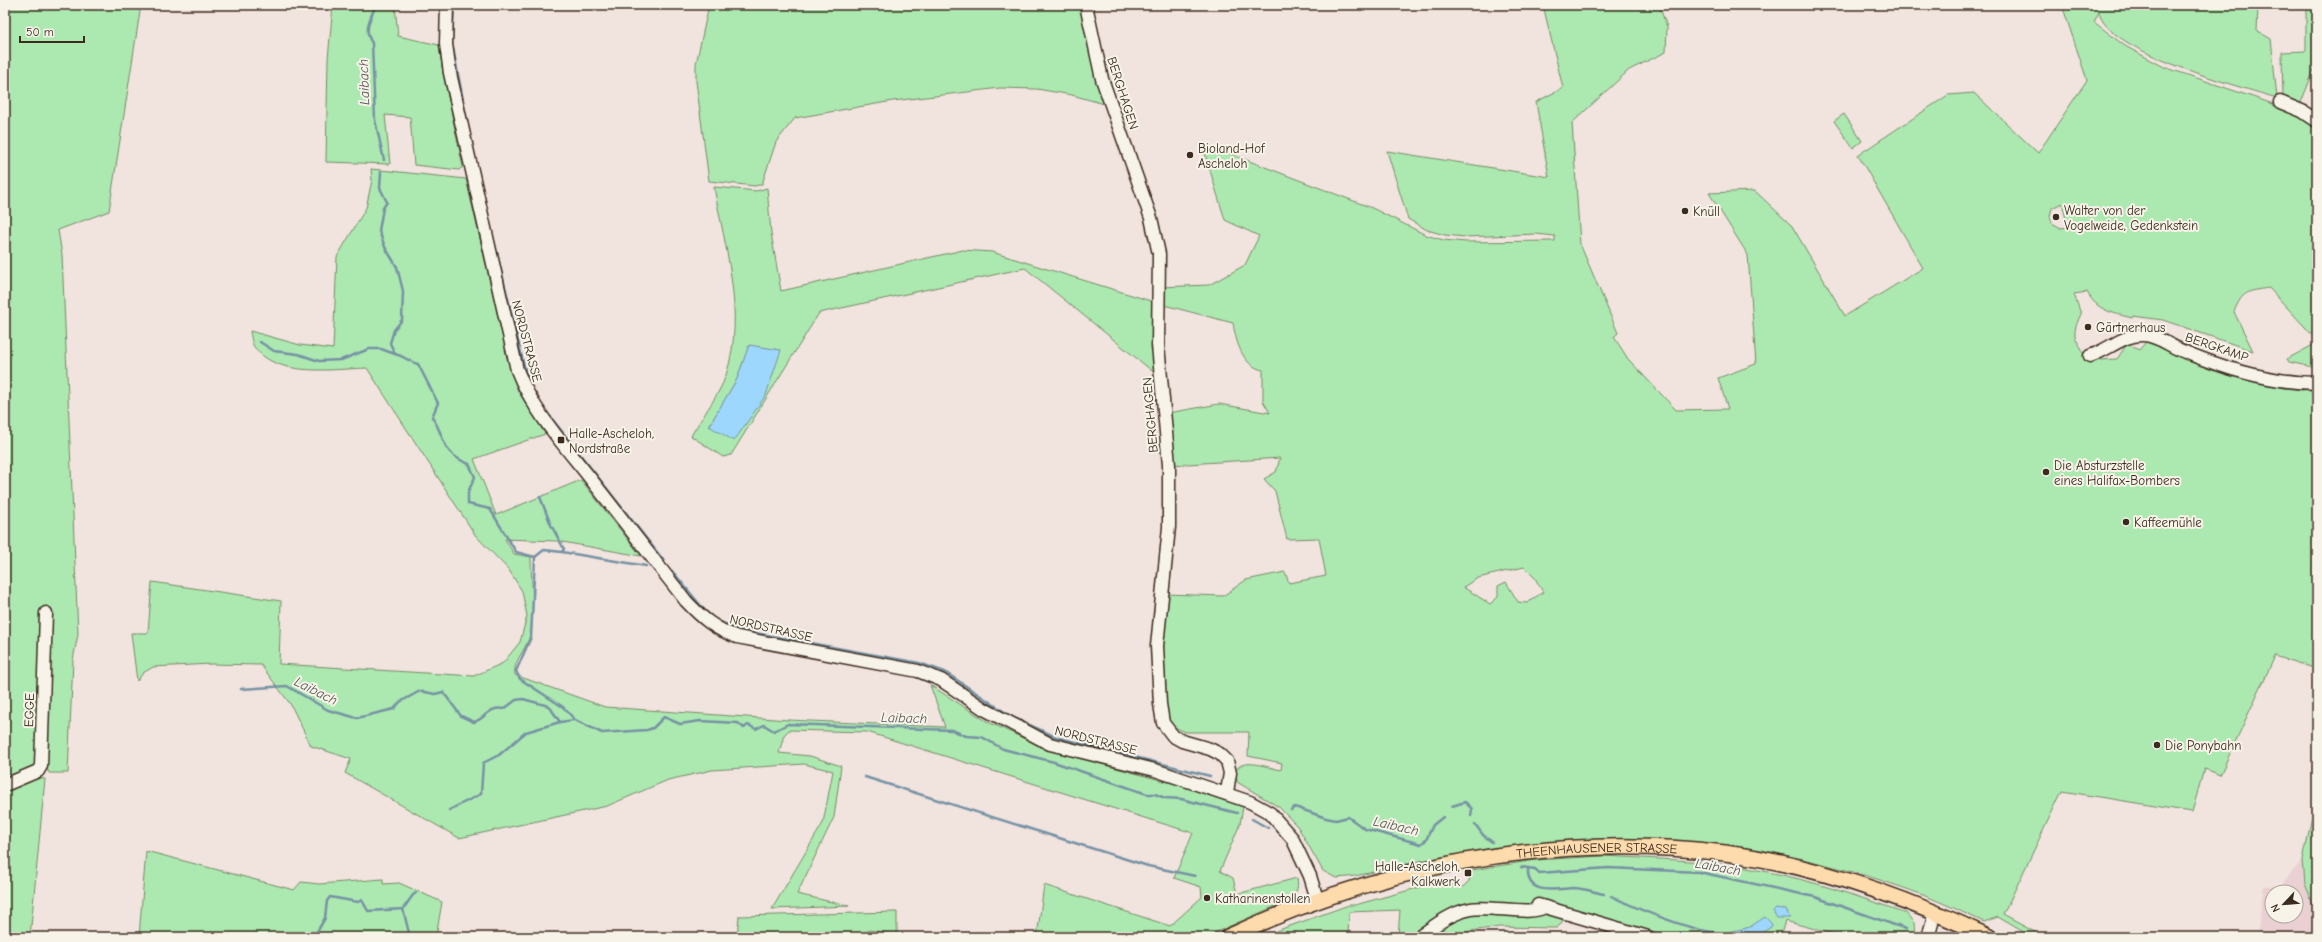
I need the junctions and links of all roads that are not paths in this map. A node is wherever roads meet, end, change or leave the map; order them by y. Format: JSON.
{"nodes":[{"id":1,"x":447,"y":5,"type":"edge"},
{"id":2,"x":1086,"y":5,"type":"edge"},
{"id":3,"x":2280,"y":102,"type":"dead end"},
{"id":4,"x":2317,"y":121,"type":"edge"},
{"id":5,"x":2090,"y":356,"type":"dead end"},
{"id":6,"x":2317,"y":383,"type":"edge"},
{"id":7,"x":46,"y":613,"type":"dead end"},
{"id":8,"x":5,"y":785,"type":"edge"},
{"id":9,"x":1227,"y":792,"type":"junction"},
{"id":10,"x":1317,"y":899,"type":"junction"},
{"id":11,"x":1531,"y":904,"type":"dead end"},
{"id":12,"x":1544,"y":907,"type":"junction"},
{"id":13,"x":1935,"y":912,"type":"junction"},
{"id":14,"x":1228,"y":937,"type":"edge"},
{"id":15,"x":1419,"y":937,"type":"edge"},
{"id":16,"x":1648,"y":937,"type":"edge"},
{"id":17,"x":1928,"y":937,"type":"edge"},
{"id":18,"x":1989,"y":937,"type":"edge"}],
"edges":[{"from":1,"to":9,"type":"street","name":"NORDSTRASSE"},
{"from":2,"to":9,"type":"street","name":"BERGHAGEN"},
{"from":3,"to":4,"type":"street"},
{"from":5,"to":6,"type":"street","name":"BERGKAMP"},
{"from":7,"to":8,"type":"street","name":"EGGE"},
{"from":9,"to":10,"type":"street","name":"NORDSTRASSE"},
{"from":10,"to":13,"type":"main road","name":"THEENHAUSENER STRASSE"},
{"from":10,"to":14,"type":"main road","name":"THEENHAUSENER STRASSE"},
{"from":11,"to":12,"type":"street"},
{"from":12,"to":15,"type":"street"},
{"from":12,"to":16,"type":"street"},
{"from":13,"to":17,"type":"street"},
{"from":13,"to":18,"type":"main road","name":"THEENHAUSENER STRASSE"}]}
